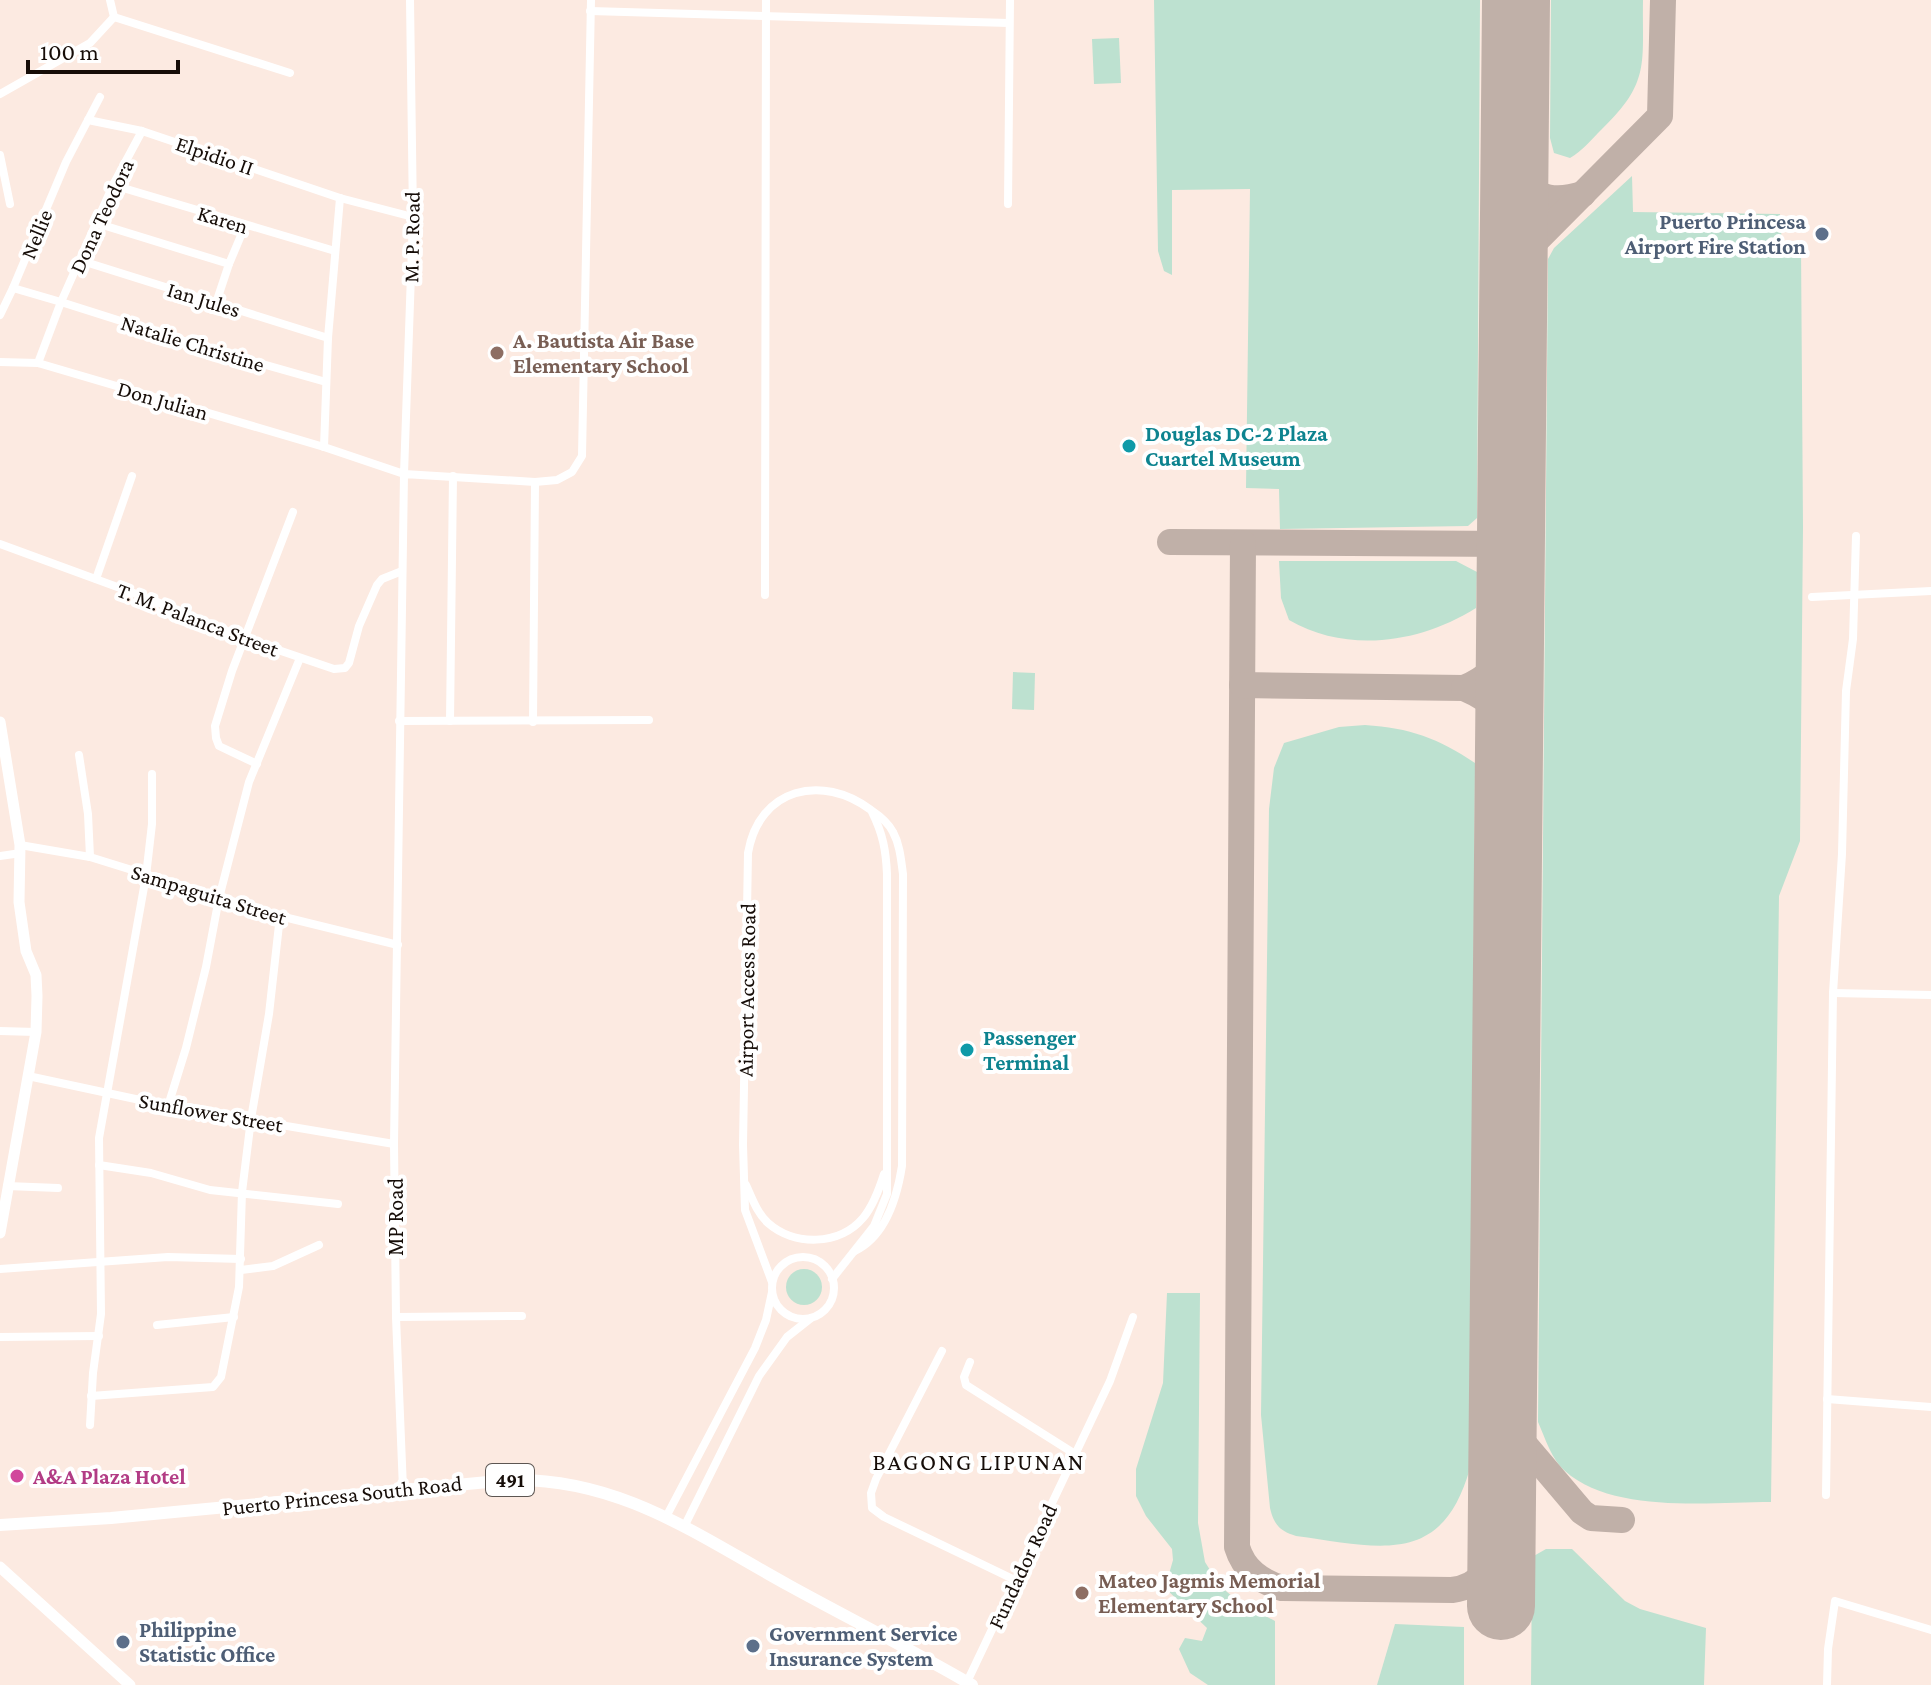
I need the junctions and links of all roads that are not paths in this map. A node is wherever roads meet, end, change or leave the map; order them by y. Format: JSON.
{"nodes":[{"id":1,"x":110,"y":0,"type":"edge"},
{"id":2,"x":410,"y":0,"type":"edge"},
{"id":3,"x":591,"y":0,"type":"edge"},
{"id":4,"x":766,"y":0,"type":"edge"},
{"id":5,"x":1010,"y":0,"type":"edge"},
{"id":6,"x":590,"y":11,"type":"junction"},
{"id":7,"x":114,"y":17,"type":"junction"},
{"id":8,"x":766,"y":17,"type":"junction"},
{"id":9,"x":1009,"y":23,"type":"junction"},
{"id":10,"x":290,"y":73,"type":"dead end"},
{"id":11,"x":0,"y":94,"type":"edge"},
{"id":12,"x":100,"y":97,"type":"dead end"},
{"id":13,"x":88,"y":120,"type":"junction"},
{"id":14,"x":142,"y":131,"type":"junction"},
{"id":15,"x":0,"y":155,"type":"edge"},
{"id":16,"x":113,"y":185,"type":"junction"},
{"id":17,"x":340,"y":198,"type":"junction"},
{"id":18,"x":10,"y":204,"type":"dead end"},
{"id":19,"x":1008,"y":204,"type":"dead end"},
{"id":20,"x":413,"y":217,"type":"junction"},
{"id":21,"x":96,"y":223,"type":"junction"},
{"id":22,"x":245,"y":226,"type":"junction"},
{"id":23,"x":335,"y":251,"type":"junction"},
{"id":24,"x":79,"y":260,"type":"junction"},
{"id":25,"x":229,"y":264,"type":"junction"},
{"id":26,"x":13,"y":288,"type":"junction"},
{"id":27,"x":61,"y":302,"type":"junction"},
{"id":28,"x":216,"y":303,"type":"junction"},
{"id":29,"x":0,"y":315,"type":"edge"},
{"id":30,"x":328,"y":338,"type":"junction"},
{"id":31,"x":0,"y":362,"type":"edge"},
{"id":32,"x":38,"y":363,"type":"junction"},
{"id":33,"x":326,"y":382,"type":"junction"},
{"id":34,"x":324,"y":447,"type":"junction"},
{"id":35,"x":404,"y":474,"type":"junction"},
{"id":36,"x":132,"y":476,"type":"dead end"},
{"id":37,"x":453,"y":476,"type":"junction"},
{"id":38,"x":535,"y":482,"type":"junction"},
{"id":39,"x":293,"y":512,"type":"dead end"},
{"id":40,"x":1856,"y":536,"type":"dead end"},
{"id":41,"x":0,"y":544,"type":"edge"},
{"id":42,"x":402,"y":571,"type":"junction"},
{"id":43,"x":96,"y":579,"type":"junction"},
{"id":44,"x":1931,"y":591,"type":"edge"},
{"id":45,"x":1855,"y":593,"type":"junction"},
{"id":46,"x":765,"y":595,"type":"dead end"},
{"id":47,"x":1812,"y":597,"type":"dead end"},
{"id":48,"x":246,"y":639,"type":"junction"},
{"id":49,"x":300,"y":658,"type":"junction"},
{"id":50,"x":649,"y":720,"type":"dead end"},
{"id":51,"x":399,"y":721,"type":"junction"},
{"id":52,"x":450,"y":721,"type":"junction"},
{"id":53,"x":0,"y":722,"type":"edge"},
{"id":54,"x":533,"y":722,"type":"junction"},
{"id":55,"x":2,"y":744,"type":"edge"},
{"id":56,"x":79,"y":755,"type":"dead end"},
{"id":57,"x":257,"y":764,"type":"junction"},
{"id":58,"x":152,"y":774,"type":"dead end"},
{"id":59,"x":870,"y":808,"type":"junction"},
{"id":60,"x":21,"y":849,"type":"junction"},
{"id":61,"x":0,"y":856,"type":"edge"},
{"id":62,"x":90,"y":857,"type":"junction"},
{"id":63,"x":146,"y":876,"type":"junction"},
{"id":64,"x":219,"y":898,"type":"junction"},
{"id":65,"x":280,"y":916,"type":"junction"},
{"id":66,"x":398,"y":945,"type":"junction"},
{"id":67,"x":1833,"y":993,"type":"junction"},
{"id":68,"x":1931,"y":995,"type":"edge"},
{"id":69,"x":0,"y":1031,"type":"edge"},
{"id":70,"x":36,"y":1032,"type":"junction"},
{"id":71,"x":28,"y":1076,"type":"junction"},
{"id":72,"x":106,"y":1093,"type":"junction"},
{"id":73,"x":168,"y":1106,"type":"junction"},
{"id":74,"x":251,"y":1119,"type":"junction"},
{"id":75,"x":394,"y":1144,"type":"junction"},
{"id":76,"x":99,"y":1165,"type":"junction"},
{"id":77,"x":886,"y":1170,"type":"junction"},
{"id":78,"x":744,"y":1180,"type":"junction"},
{"id":79,"x":58,"y":1188,"type":"dead end"},
{"id":80,"x":4,"y":1190,"type":"edge"},
{"id":81,"x":242,"y":1192,"type":"junction"},
{"id":82,"x":338,"y":1204,"type":"dead end"},
{"id":83,"x":0,"y":1233,"type":"edge"},
{"id":84,"x":319,"y":1245,"type":"dead end"},
{"id":85,"x":855,"y":1251,"type":"junction"},
{"id":86,"x":241,"y":1259,"type":"junction"},
{"id":87,"x":102,"y":1263,"type":"junction"},
{"id":88,"x":0,"y":1269,"type":"edge"},
{"id":89,"x":241,"y":1270,"type":"junction"},
{"id":90,"x":832,"y":1279,"type":"junction"},
{"id":91,"x":772,"y":1287,"type":"junction"},
{"id":92,"x":522,"y":1316,"type":"dead end"},
{"id":93,"x":234,"y":1317,"type":"junction"},
{"id":94,"x":396,"y":1317,"type":"junction"},
{"id":95,"x":1133,"y":1317,"type":"dead end"},
{"id":96,"x":811,"y":1318,"type":"junction"},
{"id":97,"x":157,"y":1325,"type":"dead end"},
{"id":98,"x":99,"y":1336,"type":"junction"},
{"id":99,"x":0,"y":1337,"type":"edge"},
{"id":100,"x":942,"y":1351,"type":"dead end"},
{"id":101,"x":970,"y":1362,"type":"dead end"},
{"id":102,"x":91,"y":1396,"type":"junction"},
{"id":103,"x":1827,"y":1399,"type":"junction"},
{"id":104,"x":1931,"y":1407,"type":"edge"},
{"id":105,"x":90,"y":1425,"type":"dead end"},
{"id":106,"x":1075,"y":1454,"type":"junction"},
{"id":107,"x":403,"y":1489,"type":"junction"},
{"id":108,"x":1826,"y":1495,"type":"dead end"},
{"id":109,"x":666,"y":1517,"type":"junction"},
{"id":110,"x":5,"y":1525,"type":"edge"},
{"id":111,"x":684,"y":1527,"type":"junction"},
{"id":112,"x":0,"y":1538,"type":"edge"},
{"id":113,"x":0,"y":1568,"type":"edge"},
{"id":114,"x":1015,"y":1580,"type":"junction"},
{"id":115,"x":1931,"y":1630,"type":"edge"},
{"id":116,"x":970,"y":1684,"type":"edge"},
{"id":117,"x":130,"y":1685,"type":"edge"},
{"id":118,"x":1827,"y":1685,"type":"edge"}],
"edges":[{"from":1,"to":7,"type":"street"},
{"from":2,"to":20,"type":"street","name":"M. P. Road"},
{"from":3,"to":6,"type":"street"},
{"from":4,"to":8,"type":"street"},
{"from":5,"to":9,"type":"street"},
{"from":6,"to":8,"type":"street"},
{"from":6,"to":38,"type":"street"},
{"from":7,"to":10,"type":"street"},
{"from":7,"to":11,"type":"street"},
{"from":8,"to":9,"type":"street"},
{"from":8,"to":46,"type":"street"},
{"from":9,"to":19,"type":"street"},
{"from":12,"to":13,"type":"street","name":"Nellie"},
{"from":13,"to":14,"type":"street","name":"Elpidio II"},
{"from":13,"to":26,"type":"street","name":"Nellie"},
{"from":14,"to":16,"type":"street","name":"Dona Teodora"},
{"from":14,"to":17,"type":"street","name":"Elpidio II"},
{"from":15,"to":18,"type":"street"},
{"from":16,"to":21,"type":"street","name":"Dona Teodora"},
{"from":16,"to":22,"type":"street","name":"Karen"},
{"from":17,"to":20,"type":"street","name":"Elpidio II"},
{"from":17,"to":23,"type":"street"},
{"from":20,"to":35,"type":"street","name":"M. P. Road"},
{"from":21,"to":24,"type":"street","name":"Dona Teodora"},
{"from":21,"to":25,"type":"street"},
{"from":22,"to":23,"type":"street","name":"Karen"},
{"from":22,"to":25,"type":"street"},
{"from":23,"to":30,"type":"street"},
{"from":24,"to":27,"type":"street","name":"Dona Teodora"},
{"from":24,"to":28,"type":"street","name":"Ian Jules"},
{"from":25,"to":28,"type":"street"},
{"from":26,"to":27,"type":"street","name":"Nellie"},
{"from":26,"to":29,"type":"street"},
{"from":27,"to":32,"type":"street"},
{"from":27,"to":33,"type":"street","name":"Natalie Christine"},
{"from":28,"to":30,"type":"street","name":"Ian Jules"},
{"from":30,"to":33,"type":"street"},
{"from":31,"to":32,"type":"street","name":"Don Julian"},
{"from":32,"to":34,"type":"street","name":"Don Julian"},
{"from":33,"to":34,"type":"street"},
{"from":34,"to":35,"type":"street","name":"Don Julian"},
{"from":35,"to":37,"type":"street","name":"Don Julian"},
{"from":35,"to":42,"type":"street","name":"M. P. Road"},
{"from":36,"to":43,"type":"street"},
{"from":37,"to":38,"type":"street","name":"Don Julian"},
{"from":37,"to":52,"type":"street"},
{"from":38,"to":54,"type":"street"},
{"from":39,"to":48,"type":"street"},
{"from":40,"to":45,"type":"street"},
{"from":41,"to":43,"type":"street","name":"T. M. Palanca Street"},
{"from":42,"to":49,"type":"street","name":"T. M. Palanca Street"},
{"from":42,"to":51,"type":"street","name":"M. P. Road"},
{"from":43,"to":48,"type":"street","name":"T. M. Palanca Street"},
{"from":44,"to":45,"type":"street"},
{"from":45,"to":47,"type":"street"},
{"from":45,"to":67,"type":"street"},
{"from":48,"to":49,"type":"street","name":"T. M. Palanca Street"},
{"from":48,"to":57,"type":"street"},
{"from":49,"to":57,"type":"street"},
{"from":50,"to":54,"type":"street"},
{"from":51,"to":52,"type":"street"},
{"from":51,"to":66,"type":"street","name":"MP Road"},
{"from":52,"to":54,"type":"street"},
{"from":53,"to":55,"type":"street"},
{"from":55,"to":60,"type":"street"},
{"from":56,"to":62,"type":"street"},
{"from":57,"to":64,"type":"street"},
{"from":58,"to":63,"type":"street"},
{"from":59,"to":77,"type":"street","name":"Airport Access Road"},
{"from":59,"to":78,"type":"street","name":"Airport Access Road"},
{"from":59,"to":85,"type":"street","name":"Airport Access Road"},
{"from":60,"to":61,"type":"street","name":"Sampaguita Street"},
{"from":60,"to":62,"type":"street","name":"Sampaguita Street"},
{"from":60,"to":70,"type":"street"},
{"from":62,"to":63,"type":"street","name":"Sampaguita Street"},
{"from":63,"to":64,"type":"street","name":"Sampaguita Street"},
{"from":63,"to":72,"type":"street"},
{"from":64,"to":65,"type":"street","name":"Sampaguita Street"},
{"from":64,"to":73,"type":"street"},
{"from":65,"to":66,"type":"street","name":"Sampaguita Street"},
{"from":65,"to":74,"type":"street"},
{"from":66,"to":75,"type":"street","name":"MP Road"},
{"from":67,"to":68,"type":"street"},
{"from":67,"to":103,"type":"street"},
{"from":69,"to":70,"type":"street"},
{"from":70,"to":71,"type":"street"},
{"from":71,"to":72,"type":"street","name":"Sunflower Street"},
{"from":71,"to":80,"type":"street"},
{"from":72,"to":73,"type":"street","name":"Sunflower Street"},
{"from":72,"to":76,"type":"street"},
{"from":73,"to":74,"type":"street","name":"Sunflower Street"},
{"from":74,"to":75,"type":"street","name":"Sunflower Street"},
{"from":74,"to":81,"type":"street"},
{"from":75,"to":94,"type":"street","name":"MP Road"},
{"from":76,"to":81,"type":"street"},
{"from":76,"to":87,"type":"street"},
{"from":77,"to":78,"type":"street"},
{"from":77,"to":85,"type":"street","name":"Airport Access Road"},
{"from":78,"to":91,"type":"street","name":"Airport Access Road"},
{"from":79,"to":80,"type":"street"},
{"from":80,"to":83,"type":"street"},
{"from":81,"to":82,"type":"street"},
{"from":81,"to":86,"type":"street"},
{"from":84,"to":89,"type":"street"},
{"from":85,"to":90,"type":"street","name":"Airport Access Road"},
{"from":86,"to":87,"type":"street"},
{"from":86,"to":89,"type":"street"},
{"from":87,"to":88,"type":"street"},
{"from":87,"to":98,"type":"street"},
{"from":89,"to":93,"type":"street"},
{"from":90,"to":91,"type":"street"},
{"from":90,"to":96,"type":"street"},
{"from":91,"to":96,"type":"street"},
{"from":91,"to":109,"type":"street"},
{"from":92,"to":94,"type":"street"},
{"from":93,"to":97,"type":"street"},
{"from":93,"to":102,"type":"street"},
{"from":94,"to":107,"type":"street","name":"MP Road"},
{"from":95,"to":106,"type":"street","name":"Fundador Road"},
{"from":96,"to":111,"type":"street"},
{"from":98,"to":99,"type":"street"},
{"from":98,"to":102,"type":"street"},
{"from":100,"to":114,"type":"street"},
{"from":101,"to":106,"type":"street"},
{"from":102,"to":105,"type":"street"},
{"from":103,"to":104,"type":"street"},
{"from":103,"to":108,"type":"street"},
{"from":106,"to":114,"type":"street","name":"Fundador Road"},
{"from":107,"to":109,"type":"main road","name":"Puerto Princesa South Road","number":"491"},
{"from":107,"to":110,"type":"main road","name":"Puerto Princesa South Road","number":"491"},
{"from":109,"to":111,"type":"main road","name":"Puerto Princesa South Road","number":"491"},
{"from":110,"to":112,"type":"main road"},
{"from":111,"to":116,"type":"main road","name":"Puerto Princesa South Road","number":"491"},
{"from":113,"to":117,"type":"street"},
{"from":114,"to":116,"type":"street","name":"Fundador Road"},
{"from":115,"to":118,"type":"street"}]}
